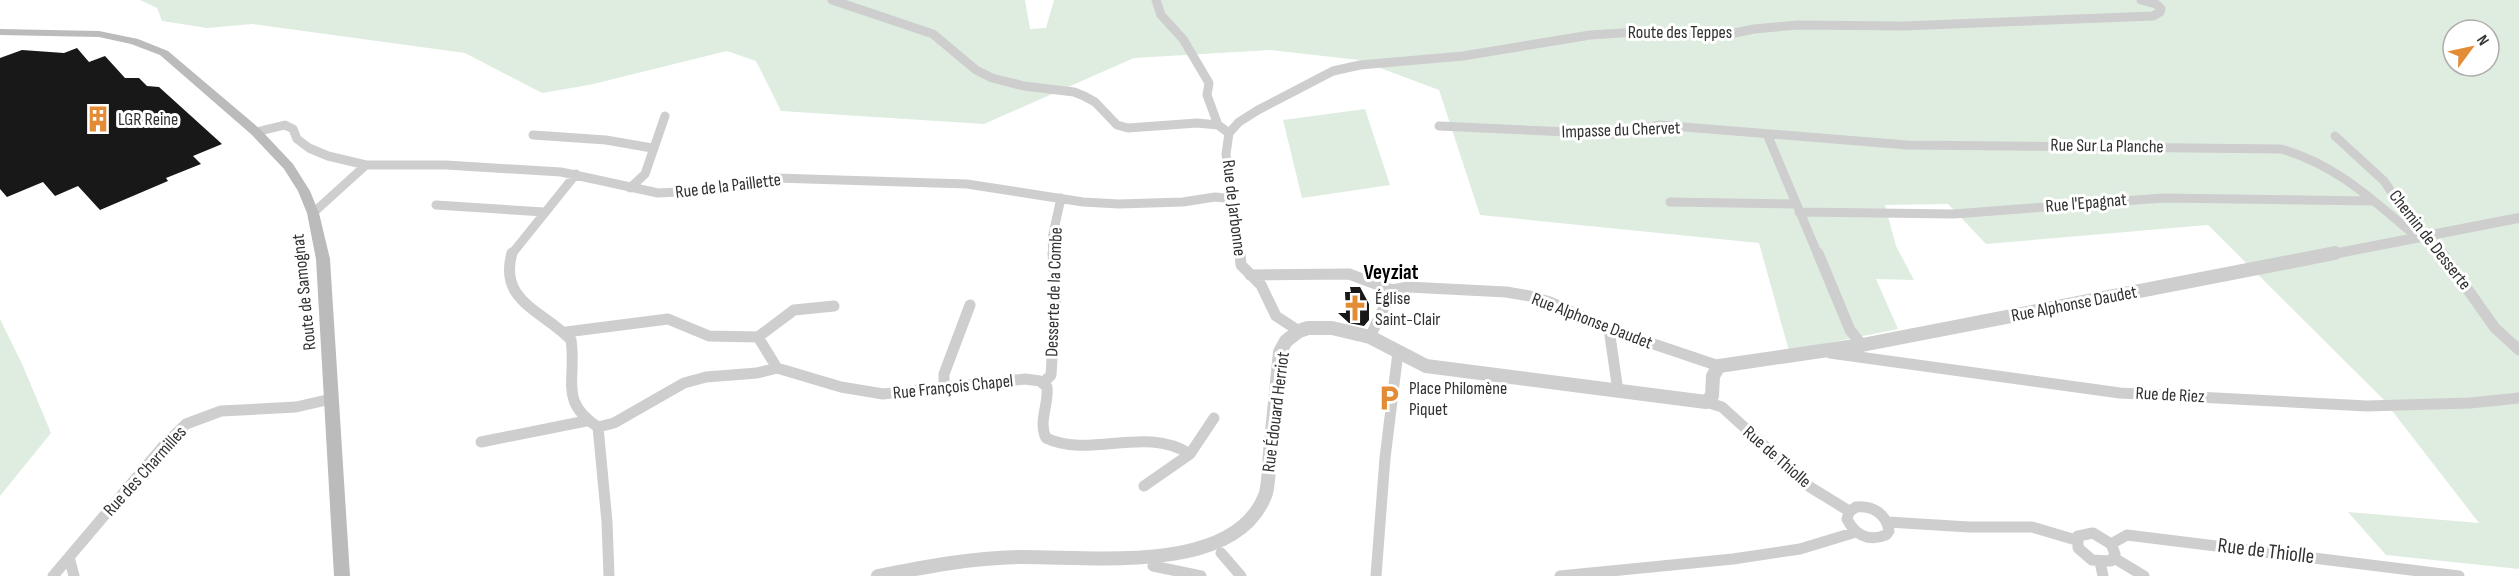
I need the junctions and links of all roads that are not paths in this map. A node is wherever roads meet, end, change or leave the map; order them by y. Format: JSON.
{"nodes":[{"id":1,"x":832,"y":0,"type":"edge"},
{"id":2,"x":1156,"y":0,"type":"edge"},
{"id":3,"x":2141,"y":0,"type":"edge"},
{"id":4,"x":0,"y":32,"type":"edge"},
{"id":5,"x":665,"y":116,"type":"dead end"},
{"id":6,"x":1218,"y":125,"type":"junction"},
{"id":7,"x":1439,"y":126,"type":"dead end"},
{"id":8,"x":256,"y":132,"type":"junction"},
{"id":9,"x":1229,"y":133,"type":"junction"},
{"id":10,"x":1767,"y":134,"type":"junction"},
{"id":11,"x":533,"y":135,"type":"dead end"},
{"id":12,"x":2335,"y":136,"type":"dead end"},
{"id":13,"x":652,"y":148,"type":"junction"},
{"id":14,"x":366,"y":165,"type":"junction"},
{"id":15,"x":576,"y":174,"type":"junction"},
{"id":16,"x":630,"y":188,"type":"junction"},
{"id":17,"x":1061,"y":198,"type":"junction"},
{"id":18,"x":1234,"y":199,"type":"junction"},
{"id":19,"x":2372,"y":201,"type":"junction"},
{"id":20,"x":1670,"y":202,"type":"dead end"},
{"id":21,"x":436,"y":205,"type":"dead end"},
{"id":22,"x":1798,"y":208,"type":"junction"},
{"id":23,"x":544,"y":212,"type":"junction"},
{"id":24,"x":313,"y":213,"type":"junction"},
{"id":25,"x":2519,"y":218,"type":"edge"},
{"id":26,"x":2424,"y":237,"type":"junction"},
{"id":27,"x":1250,"y":275,"type":"junction"},
{"id":28,"x":1392,"y":290,"type":"junction"},
{"id":29,"x":969,"y":305,"type":"dead end"},
{"id":30,"x":834,"y":306,"type":"dead end"},
{"id":31,"x":1609,"y":329,"type":"junction"},
{"id":32,"x":1299,"y":331,"type":"junction"},
{"id":33,"x":566,"y":332,"type":"junction"},
{"id":34,"x":758,"y":337,"type":"junction"},
{"id":35,"x":1370,"y":337,"type":"junction"},
{"id":36,"x":1862,"y":345,"type":"junction"},
{"id":37,"x":2519,"y":350,"type":"edge"},
{"id":38,"x":1398,"y":352,"type":"junction"},
{"id":39,"x":1824,"y":352,"type":"junction"},
{"id":40,"x":1719,"y":366,"type":"junction"},
{"id":41,"x":777,"y":368,"type":"junction"},
{"id":42,"x":1043,"y":383,"type":"junction"},
{"id":43,"x":944,"y":386,"type":"junction"},
{"id":44,"x":1618,"y":392,"type":"junction"},
{"id":45,"x":2519,"y":398,"type":"edge"},
{"id":46,"x":331,"y":399,"type":"junction"},
{"id":47,"x":1706,"y":402,"type":"junction"},
{"id":48,"x":1214,"y":418,"type":"dead end"},
{"id":49,"x":586,"y":421,"type":"junction"},
{"id":50,"x":598,"y":428,"type":"junction"},
{"id":51,"x":481,"y":442,"type":"dead end"},
{"id":52,"x":1190,"y":454,"type":"junction"},
{"id":53,"x":1144,"y":486,"type":"dead end"},
{"id":54,"x":1849,"y":511,"type":"junction"},
{"id":55,"x":1888,"y":522,"type":"junction"},
{"id":56,"x":1856,"y":532,"type":"junction"},
{"id":57,"x":2076,"y":540,"type":"junction"},
{"id":58,"x":2111,"y":544,"type":"junction"},
{"id":59,"x":1221,"y":553,"type":"junction"},
{"id":60,"x":69,"y":557,"type":"junction"},
{"id":61,"x":2114,"y":558,"type":"junction"},
{"id":62,"x":2100,"y":562,"type":"junction"},
{"id":63,"x":1153,"y":566,"type":"junction"},
{"id":64,"x":53,"y":576,"type":"edge"},
{"id":65,"x":74,"y":576,"type":"edge"},
{"id":66,"x":342,"y":576,"type":"edge"},
{"id":67,"x":609,"y":576,"type":"edge"},
{"id":68,"x":878,"y":576,"type":"edge"},
{"id":69,"x":1201,"y":576,"type":"edge"},
{"id":70,"x":1241,"y":576,"type":"edge"},
{"id":71,"x":1376,"y":576,"type":"edge"},
{"id":72,"x":1560,"y":576,"type":"edge"},
{"id":73,"x":2103,"y":576,"type":"edge"},
{"id":74,"x":2144,"y":576,"type":"edge"},
{"id":75,"x":2459,"y":576,"type":"edge"}],
"edges":[{"from":1,"to":6,"type":"street"},
{"from":2,"to":6,"type":"street"},
{"from":3,"to":9,"type":"street","name":"Route des Teppes"},
{"from":4,"to":8,"type":"main road","name":"Route de Samognat"},
{"from":5,"to":13,"type":"street"},
{"from":6,"to":9,"type":"street"},
{"from":7,"to":10,"type":"street","name":"Impasse du Chervet"},
{"from":8,"to":14,"type":"street","name":"Rue de la Paillette"},
{"from":8,"to":24,"type":"main road","name":"Route de Samognat"},
{"from":9,"to":18,"type":"street","name":"Rue de Jarbonne"},
{"from":10,"to":19,"type":"street","name":"Rue Sur La Planche"},
{"from":10,"to":22,"type":"street"},
{"from":11,"to":13,"type":"street"},
{"from":12,"to":26,"type":"street","name":"Chemin de Desserte"},
{"from":13,"to":16,"type":"street"},
{"from":14,"to":15,"type":"street","name":"Rue de la Paillette"},
{"from":14,"to":24,"type":"street"},
{"from":15,"to":16,"type":"street","name":"Rue de la Paillette"},
{"from":15,"to":23,"type":"street"},
{"from":16,"to":17,"type":"street","name":"Rue de la Paillette"},
{"from":17,"to":18,"type":"street","name":"Rue de la Paillette"},
{"from":17,"to":42,"type":"street","name":"Desserte de la Combe"},
{"from":18,"to":27,"type":"street","name":"Rue de Jarbonne"},
{"from":19,"to":22,"type":"street","name":"Rue l'Epagnat"},
{"from":19,"to":26,"type":"street","name":"Rue Sur La Planche"},
{"from":20,"to":22,"type":"street","name":"Rue l'Epagnat"},
{"from":21,"to":23,"type":"street"},
{"from":22,"to":36,"type":"street"},
{"from":23,"to":33,"type":"street"},
{"from":24,"to":46,"type":"main road","name":"Route de Samognat"},
{"from":25,"to":26,"type":"street","name":"Rue Alphonse Daudet"},
{"from":26,"to":36,"type":"street","name":"Rue Alphonse Daudet"},
{"from":26,"to":37,"type":"street","name":"Chemin de Desserte"},
{"from":27,"to":28,"type":"street","name":"Rue Alphonse Daudet"},
{"from":27,"to":32,"type":"street","name":"Rue de Jarbonne"},
{"from":28,"to":31,"type":"street","name":"Rue Alphonse Daudet"},
{"from":28,"to":35,"type":"street"},
{"from":29,"to":43,"type":"street"},
{"from":30,"to":34,"type":"street"},
{"from":31,"to":40,"type":"street","name":"Rue Alphonse Daudet"},
{"from":31,"to":44,"type":"street"},
{"from":32,"to":35,"type":"street","name":"Rue Édouard Herriot"},
{"from":32,"to":59,"type":"street","name":"Rue Édouard Herriot"},
{"from":33,"to":34,"type":"street"},
{"from":33,"to":49,"type":"street"},
{"from":34,"to":41,"type":"street"},
{"from":35,"to":38,"type":"street","name":"Rue Édouard Herriot"},
{"from":36,"to":39,"type":"street","name":"Rue Alphonse Daudet"},
{"from":38,"to":44,"type":"street","name":"Rue Édouard Herriot"},
{"from":38,"to":71,"type":"street"},
{"from":39,"to":40,"type":"street","name":"Rue Alphonse Daudet"},
{"from":39,"to":45,"type":"street","name":"Rue de Riez"},
{"from":40,"to":47,"type":"street"},
{"from":41,"to":43,"type":"street","name":"Rue François Chapel"},
{"from":41,"to":50,"type":"street","name":"Rue François Chapel"},
{"from":42,"to":43,"type":"street","name":"Rue François Chapel"},
{"from":42,"to":52,"type":"street"},
{"from":44,"to":47,"type":"street","name":"Rue Édouard Herriot"},
{"from":46,"to":60,"type":"street","name":"Rue des Charmilles"},
{"from":46,"to":66,"type":"main road","name":"Route de Samognat"},
{"from":47,"to":54,"type":"street","name":"Rue de Thiolle"},
{"from":48,"to":52,"type":"street"},
{"from":49,"to":50,"type":"street"},
{"from":49,"to":51,"type":"street"},
{"from":50,"to":67,"type":"street"},
{"from":52,"to":53,"type":"street"},
{"from":54,"to":55,"type":"street"},
{"from":54,"to":56,"type":"street"},
{"from":55,"to":56,"type":"street"},
{"from":55,"to":57,"type":"street"},
{"from":56,"to":72,"type":"street"},
{"from":57,"to":58,"type":"street"},
{"from":57,"to":62,"type":"street"},
{"from":58,"to":61,"type":"street"},
{"from":58,"to":75,"type":"street","name":"Rue de Thiolle"},
{"from":59,"to":63,"type":"street","name":"Rue Édouard Herriot"},
{"from":59,"to":70,"type":"street"},
{"from":60,"to":64,"type":"street","name":"Rue des Charmilles"},
{"from":60,"to":65,"type":"street"},
{"from":61,"to":62,"type":"street"},
{"from":61,"to":74,"type":"street"},
{"from":62,"to":73,"type":"street"},
{"from":63,"to":68,"type":"street","name":"Rue Édouard Herriot"},
{"from":63,"to":69,"type":"street"}]}
